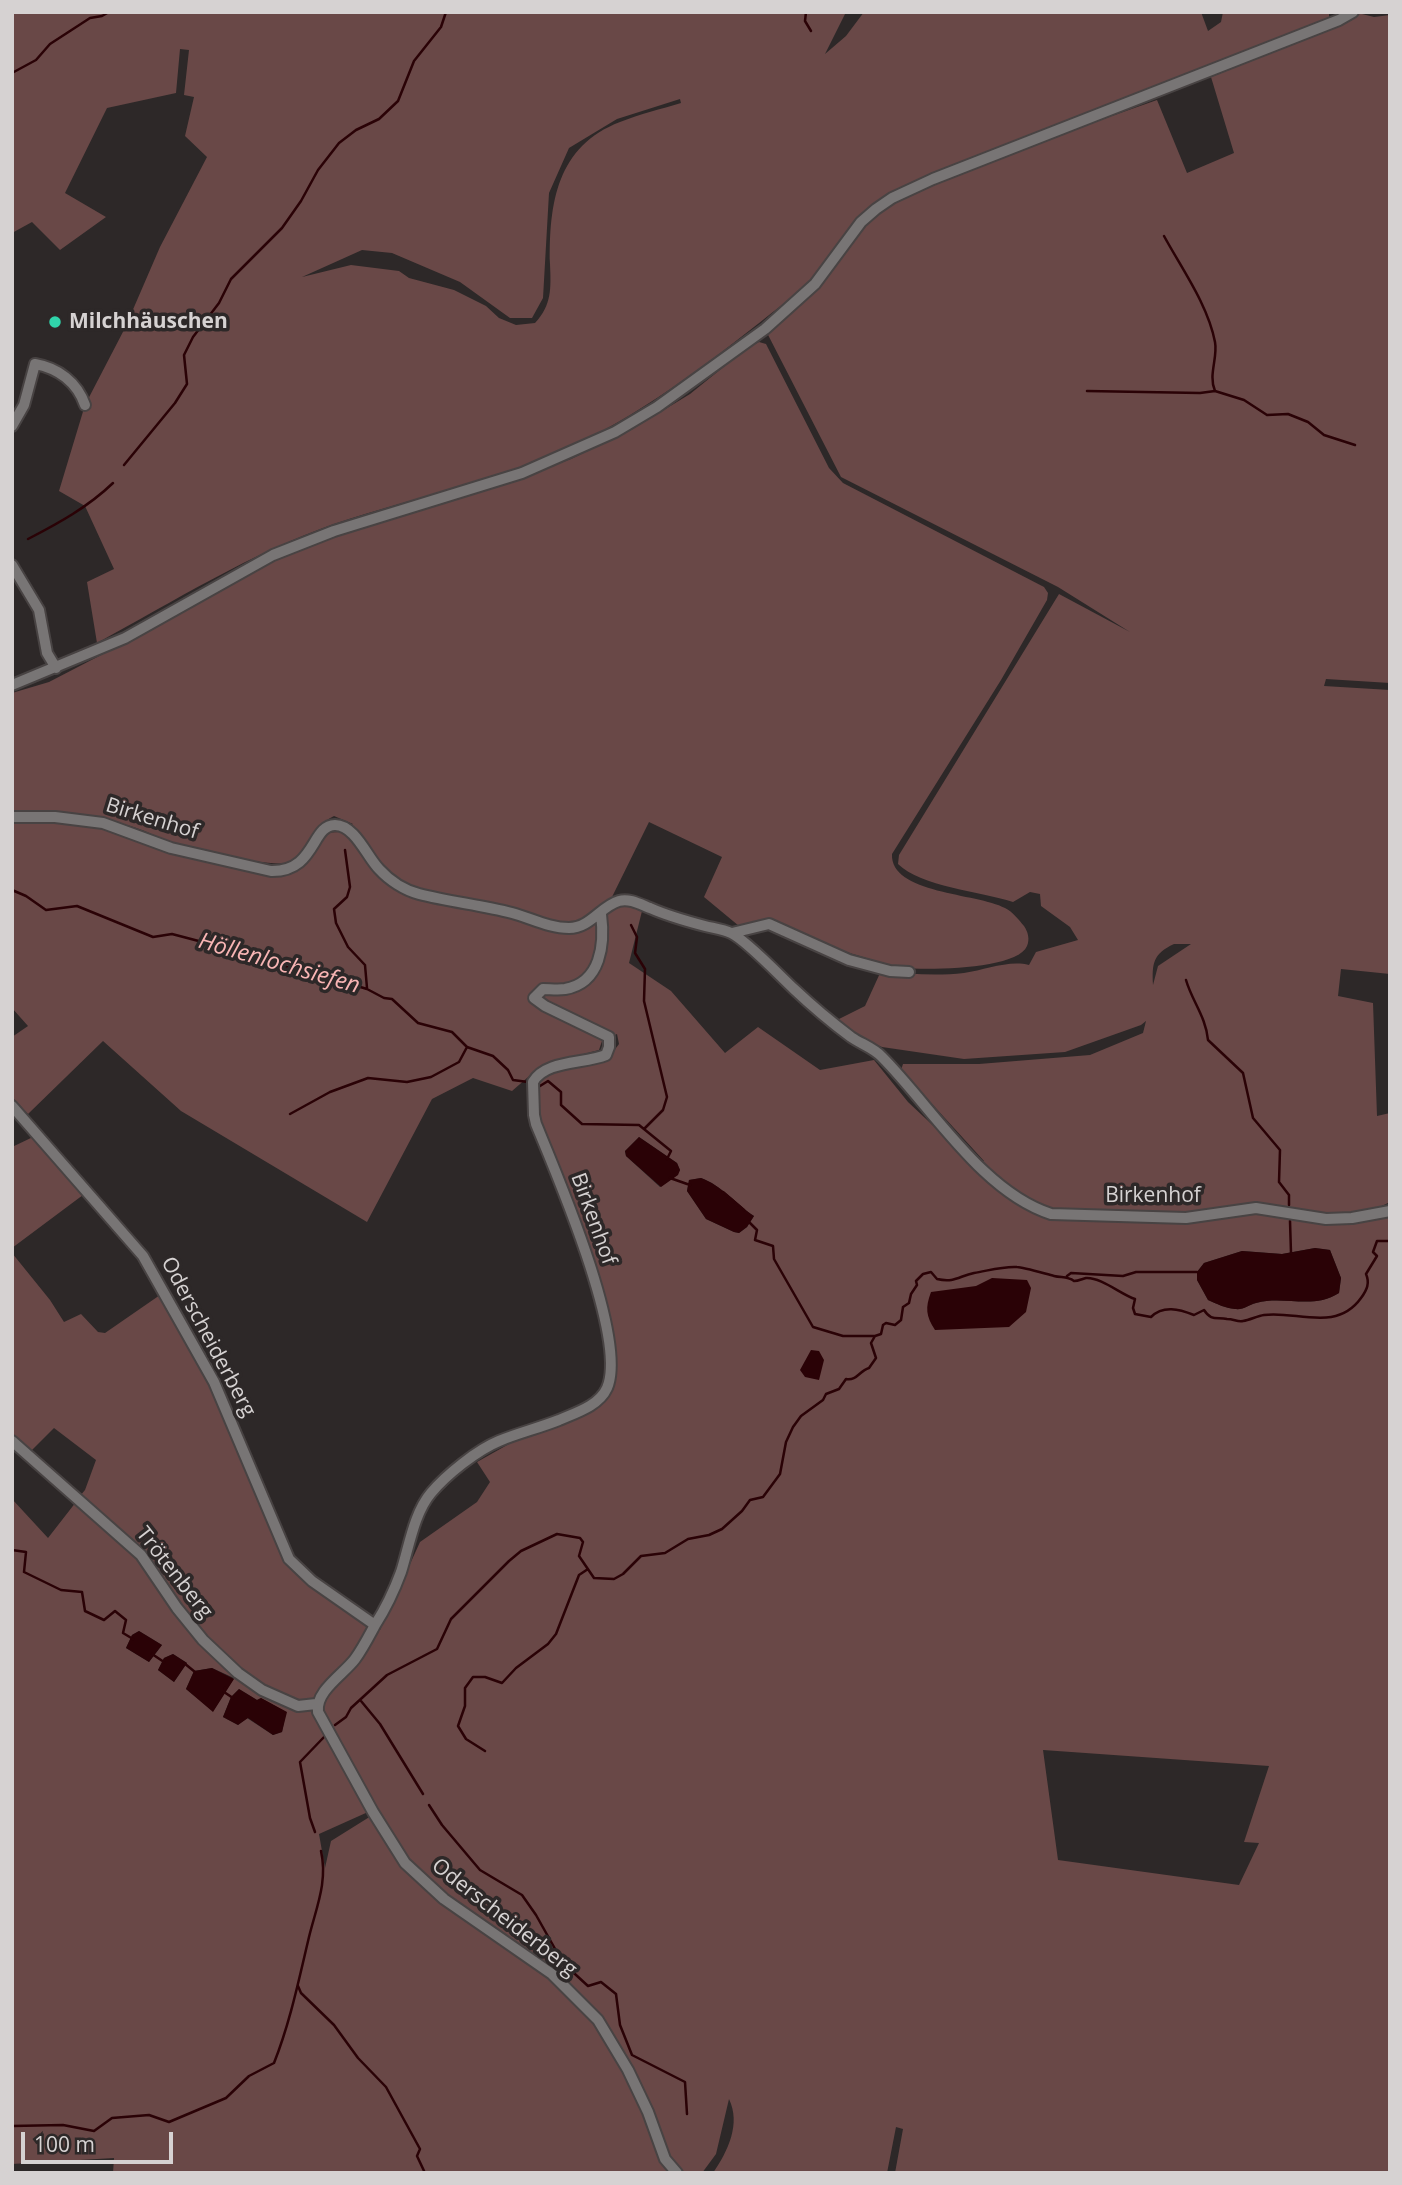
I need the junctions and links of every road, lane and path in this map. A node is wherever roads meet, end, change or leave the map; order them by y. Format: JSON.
{"nodes":[{"id":1,"x":1353,"y":12,"type":"edge"},
{"id":2,"x":85,"y":405,"type":"dead end"},
{"id":3,"x":12,"y":426,"type":"edge"},
{"id":4,"x":12,"y":565,"type":"edge"},
{"id":5,"x":56,"y":668,"type":"junction"},
{"id":6,"x":12,"y":685,"type":"edge"},
{"id":7,"x":12,"y":817,"type":"edge"},
{"id":8,"x":600,"y":914,"type":"junction"},
{"id":9,"x":732,"y":933,"type":"junction"},
{"id":10,"x":909,"y":972,"type":"dead end"},
{"id":11,"x":12,"y":1106,"type":"edge"},
{"id":12,"x":1389,"y":1212,"type":"edge"},
{"id":13,"x":12,"y":1441,"type":"edge"},
{"id":14,"x":375,"y":1625,"type":"junction"},
{"id":15,"x":316,"y":1704,"type":"junction"},
{"id":16,"x":677,"y":2173,"type":"edge"}],
"edges":[{"from":1,"to":5,"type":"street"},
{"from":2,"to":3,"type":"street"},
{"from":4,"to":5,"type":"street"},
{"from":5,"to":6,"type":"street"},
{"from":7,"to":8,"type":"street","name":"Birkenhof"},
{"from":8,"to":9,"type":"street","name":"Birkenhof"},
{"from":8,"to":14,"type":"street","name":"Birkenhof"},
{"from":9,"to":10,"type":"street","name":"Birkenhof"},
{"from":9,"to":12,"type":"street","name":"Birkenhof"},
{"from":11,"to":14,"type":"street","name":"Oderscheiderberg"},
{"from":13,"to":15,"type":"street","name":"Trötenberg"},
{"from":14,"to":15,"type":"street"},
{"from":15,"to":16,"type":"street","name":"Oderscheiderberg"}]}
